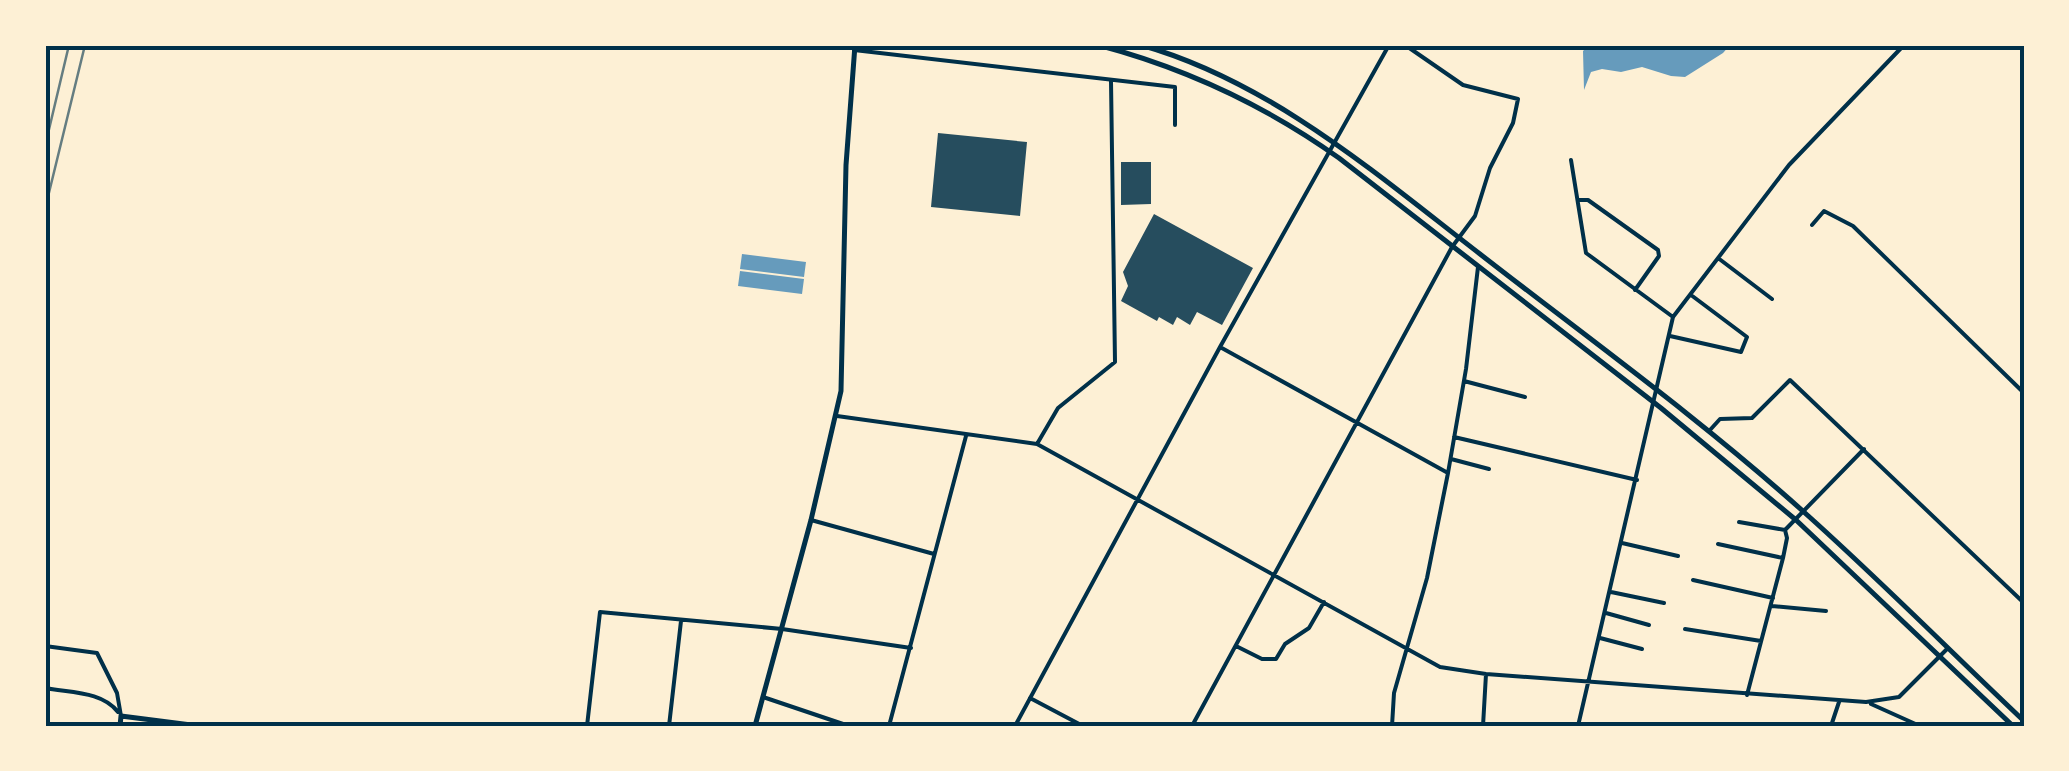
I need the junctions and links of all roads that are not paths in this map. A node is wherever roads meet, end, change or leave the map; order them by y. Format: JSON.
{"nodes":[{"id":1,"x":1098,"y":45,"type":"edge"},
{"id":2,"x":1141,"y":45,"type":"edge"},
{"id":3,"x":1389,"y":45,"type":"edge"},
{"id":4,"x":1405,"y":45,"type":"edge"},
{"id":5,"x":1904,"y":45,"type":"edge"},
{"id":6,"x":855,"y":47,"type":"edge"},
{"id":7,"x":1111,"y":81,"type":"junction"},
{"id":8,"x":1175,"y":125,"type":"dead end"},
{"id":9,"x":1335,"y":142,"type":"junction"},
{"id":10,"x":1330,"y":151,"type":"junction"},
{"id":11,"x":1571,"y":160,"type":"dead end"},
{"id":12,"x":1578,"y":200,"type":"junction"},
{"id":13,"x":1812,"y":225,"type":"dead end"},
{"id":14,"x":1458,"y":237,"type":"junction"},
{"id":15,"x":1452,"y":247,"type":"junction"},
{"id":16,"x":1718,"y":258,"type":"junction"},
{"id":17,"x":1478,"y":266,"type":"junction"},
{"id":18,"x":1636,"y":290,"type":"junction"},
{"id":19,"x":1690,"y":296,"type":"junction"},
{"id":20,"x":1772,"y":299,"type":"dead end"},
{"id":21,"x":1673,"y":318,"type":"junction"},
{"id":22,"x":1670,"y":336,"type":"junction"},
{"id":23,"x":1220,"y":347,"type":"junction"},
{"id":24,"x":1464,"y":382,"type":"junction"},
{"id":25,"x":1657,"y":390,"type":"junction"},
{"id":26,"x":2024,"y":393,"type":"edge"},
{"id":27,"x":1525,"y":397,"type":"dead end"},
{"id":28,"x":1654,"y":403,"type":"junction"},
{"id":29,"x":837,"y":416,"type":"junction"},
{"id":30,"x":1356,"y":424,"type":"junction"},
{"id":31,"x":1708,"y":433,"type":"junction"},
{"id":32,"x":967,"y":434,"type":"junction"},
{"id":33,"x":1454,"y":437,"type":"junction"},
{"id":34,"x":1037,"y":444,"type":"junction"},
{"id":35,"x":1864,"y":448,"type":"junction"},
{"id":36,"x":1450,"y":459,"type":"junction"},
{"id":37,"x":1489,"y":468,"type":"dead end"},
{"id":38,"x":1448,"y":473,"type":"junction"},
{"id":39,"x":1637,"y":480,"type":"junction"},
{"id":40,"x":1138,"y":502,"type":"junction"},
{"id":41,"x":1804,"y":512,"type":"junction"},
{"id":42,"x":811,"y":520,"type":"junction"},
{"id":43,"x":1796,"y":520,"type":"junction"},
{"id":44,"x":1739,"y":522,"type":"dead end"},
{"id":45,"x":1785,"y":530,"type":"junction"},
{"id":46,"x":1622,"y":543,"type":"junction"},
{"id":47,"x":1718,"y":544,"type":"dead end"},
{"id":48,"x":934,"y":554,"type":"junction"},
{"id":49,"x":1678,"y":556,"type":"dead end"},
{"id":50,"x":1783,"y":558,"type":"junction"},
{"id":51,"x":1274,"y":574,"type":"junction"},
{"id":52,"x":1694,"y":580,"type":"dead end"},
{"id":53,"x":1610,"y":592,"type":"junction"},
{"id":54,"x":1773,"y":598,"type":"junction"},
{"id":55,"x":1324,"y":602,"type":"junction"},
{"id":56,"x":2024,"y":602,"type":"edge"},
{"id":57,"x":1664,"y":603,"type":"dead end"},
{"id":58,"x":1772,"y":606,"type":"junction"},
{"id":59,"x":1826,"y":611,"type":"dead end"},
{"id":60,"x":1606,"y":613,"type":"junction"},
{"id":61,"x":681,"y":621,"type":"junction"},
{"id":62,"x":1648,"y":625,"type":"dead end"},
{"id":63,"x":782,"y":629,"type":"junction"},
{"id":64,"x":1685,"y":629,"type":"dead end"},
{"id":65,"x":1600,"y":638,"type":"junction"},
{"id":66,"x":1762,"y":641,"type":"junction"},
{"id":67,"x":1235,"y":645,"type":"junction"},
{"id":68,"x":45,"y":646,"type":"edge"},
{"id":69,"x":911,"y":648,"type":"junction"},
{"id":70,"x":1406,"y":649,"type":"junction"},
{"id":71,"x":1642,"y":649,"type":"dead end"},
{"id":72,"x":1947,"y":649,"type":"junction"},
{"id":73,"x":1940,"y":656,"type":"junction"},
{"id":74,"x":1486,"y":674,"type":"junction"},
{"id":75,"x":1590,"y":680,"type":"junction"},
{"id":76,"x":45,"y":688,"type":"edge"},
{"id":77,"x":1747,"y":695,"type":"junction"},
{"id":78,"x":763,"y":697,"type":"junction"},
{"id":79,"x":1030,"y":698,"type":"junction"},
{"id":80,"x":1839,"y":701,"type":"junction"},
{"id":81,"x":1866,"y":702,"type":"junction"},
{"id":82,"x":121,"y":716,"type":"junction"},
{"id":83,"x":2024,"y":721,"type":"edge"},
{"id":84,"x":120,"y":726,"type":"edge"},
{"id":85,"x":199,"y":726,"type":"edge"},
{"id":86,"x":586,"y":726,"type":"edge"},
{"id":87,"x":669,"y":726,"type":"edge"},
{"id":88,"x":755,"y":726,"type":"edge"},
{"id":89,"x":849,"y":726,"type":"edge"},
{"id":90,"x":889,"y":726,"type":"edge"},
{"id":91,"x":1015,"y":726,"type":"edge"},
{"id":92,"x":1083,"y":726,"type":"edge"},
{"id":93,"x":1192,"y":726,"type":"edge"},
{"id":94,"x":1392,"y":726,"type":"edge"},
{"id":95,"x":1483,"y":726,"type":"edge"},
{"id":96,"x":1578,"y":726,"type":"edge"},
{"id":97,"x":1831,"y":726,"type":"edge"},
{"id":98,"x":1920,"y":726,"type":"edge"},
{"id":99,"x":2012,"y":726,"type":"edge"}],
"edges":[{"from":1,"to":10,"type":"street"},
{"from":2,"to":9,"type":"street"},
{"from":3,"to":9,"type":"street"},
{"from":4,"to":14,"type":"street"},
{"from":5,"to":16,"type":"street"},
{"from":6,"to":7,"type":"street"},
{"from":6,"to":29,"type":"street"},
{"from":7,"to":8,"type":"street"},
{"from":7,"to":34,"type":"street"},
{"from":9,"to":10,"type":"street"},
{"from":9,"to":14,"type":"street"},
{"from":10,"to":15,"type":"street"},
{"from":10,"to":23,"type":"street"},
{"from":11,"to":12,"type":"street"},
{"from":12,"to":18,"type":"street"},
{"from":12,"to":18,"type":"street"},
{"from":13,"to":26,"type":"street"},
{"from":14,"to":15,"type":"street"},
{"from":14,"to":25,"type":"street"},
{"from":15,"to":17,"type":"street"},
{"from":15,"to":30,"type":"street"},
{"from":16,"to":19,"type":"street"},
{"from":16,"to":20,"type":"street"},
{"from":17,"to":24,"type":"street"},
{"from":17,"to":28,"type":"street"},
{"from":18,"to":21,"type":"street"},
{"from":19,"to":21,"type":"street"},
{"from":19,"to":22,"type":"street"},
{"from":21,"to":22,"type":"street"},
{"from":22,"to":25,"type":"street"},
{"from":23,"to":30,"type":"street"},
{"from":23,"to":40,"type":"street"},
{"from":24,"to":27,"type":"street"},
{"from":24,"to":33,"type":"street"},
{"from":25,"to":28,"type":"street"},
{"from":25,"to":31,"type":"street"},
{"from":28,"to":39,"type":"street"},
{"from":28,"to":43,"type":"street"},
{"from":29,"to":32,"type":"street"},
{"from":29,"to":42,"type":"street"},
{"from":30,"to":38,"type":"street"},
{"from":30,"to":51,"type":"street"},
{"from":31,"to":35,"type":"street"},
{"from":31,"to":41,"type":"street"},
{"from":32,"to":34,"type":"street"},
{"from":32,"to":48,"type":"street"},
{"from":33,"to":36,"type":"street"},
{"from":33,"to":39,"type":"street"},
{"from":34,"to":40,"type":"street"},
{"from":35,"to":41,"type":"street"},
{"from":35,"to":56,"type":"street"},
{"from":36,"to":37,"type":"street"},
{"from":36,"to":38,"type":"street"},
{"from":38,"to":70,"type":"street"},
{"from":39,"to":46,"type":"street"},
{"from":40,"to":51,"type":"street"},
{"from":40,"to":79,"type":"street"},
{"from":41,"to":43,"type":"street"},
{"from":41,"to":72,"type":"street"},
{"from":42,"to":48,"type":"street"},
{"from":42,"to":63,"type":"street"},
{"from":43,"to":45,"type":"street"},
{"from":43,"to":73,"type":"street"},
{"from":44,"to":45,"type":"street"},
{"from":45,"to":50,"type":"street"},
{"from":46,"to":49,"type":"street"},
{"from":46,"to":53,"type":"street"},
{"from":47,"to":50,"type":"street"},
{"from":48,"to":69,"type":"street"},
{"from":50,"to":54,"type":"street"},
{"from":51,"to":55,"type":"street"},
{"from":51,"to":67,"type":"street"},
{"from":52,"to":54,"type":"street"},
{"from":53,"to":57,"type":"street"},
{"from":53,"to":60,"type":"street"},
{"from":54,"to":58,"type":"street"},
{"from":55,"to":67,"type":"street"},
{"from":55,"to":70,"type":"street"},
{"from":58,"to":59,"type":"street"},
{"from":58,"to":66,"type":"street"},
{"from":60,"to":62,"type":"street"},
{"from":60,"to":65,"type":"street"},
{"from":61,"to":63,"type":"street"},
{"from":61,"to":86,"type":"street"},
{"from":61,"to":87,"type":"street"},
{"from":63,"to":69,"type":"street"},
{"from":63,"to":78,"type":"street"},
{"from":64,"to":66,"type":"street"},
{"from":65,"to":71,"type":"street"},
{"from":65,"to":75,"type":"street"},
{"from":66,"to":77,"type":"street"},
{"from":67,"to":93,"type":"street"},
{"from":68,"to":82,"type":"street"},
{"from":69,"to":90,"type":"street"},
{"from":70,"to":74,"type":"street"},
{"from":70,"to":94,"type":"street"},
{"from":72,"to":73,"type":"street"},
{"from":72,"to":83,"type":"street"},
{"from":73,"to":81,"type":"street"},
{"from":73,"to":99,"type":"street"},
{"from":74,"to":75,"type":"street"},
{"from":74,"to":95,"type":"street"},
{"from":75,"to":77,"type":"street"},
{"from":75,"to":96,"type":"street"},
{"from":76,"to":82,"type":"street"},
{"from":77,"to":80,"type":"street"},
{"from":78,"to":88,"type":"street"},
{"from":78,"to":89,"type":"street"},
{"from":79,"to":91,"type":"street"},
{"from":79,"to":92,"type":"street"},
{"from":80,"to":81,"type":"street"},
{"from":80,"to":97,"type":"street"},
{"from":81,"to":98,"type":"street"},
{"from":82,"to":84,"type":"street"},
{"from":82,"to":85,"type":"street"}]}
